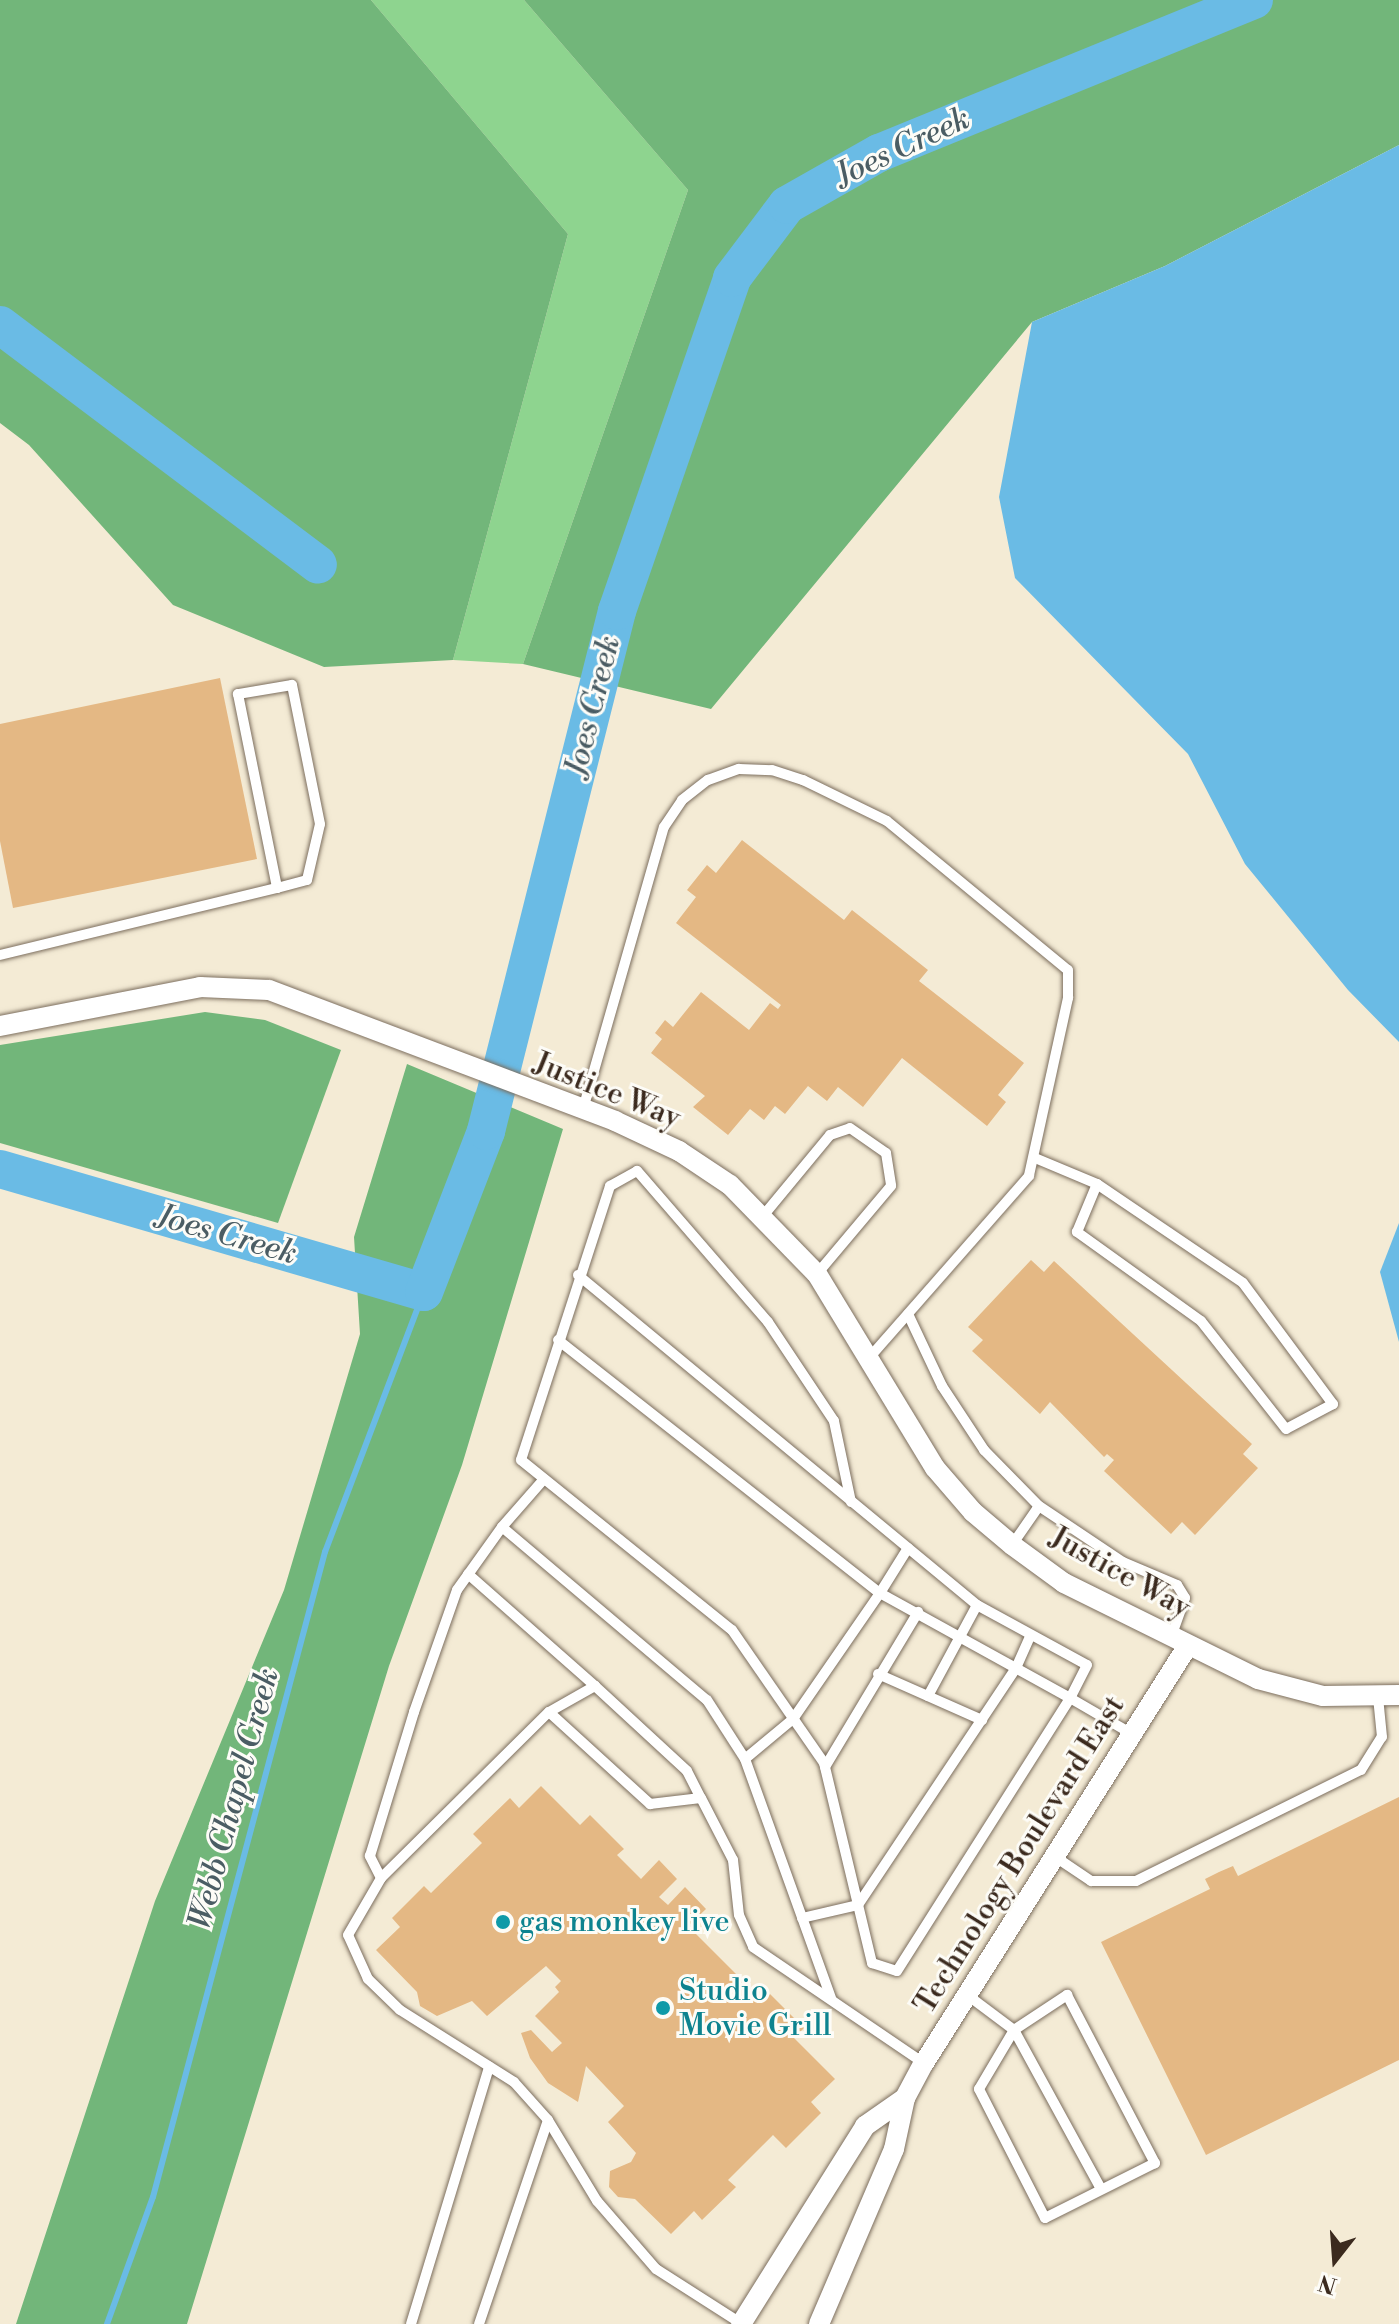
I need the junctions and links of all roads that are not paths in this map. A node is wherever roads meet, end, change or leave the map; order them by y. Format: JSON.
{"nodes":[{"id":1,"x":277,"y":888,"type":"junction"},
{"id":2,"x":1,"y":953,"type":"edge"},
{"id":3,"x":0,"y":1026,"type":"edge"},
{"id":4,"x":583,"y":1109,"type":"junction"},
{"id":5,"x":1035,"y":1158,"type":"junction"},
{"id":6,"x":1097,"y":1184,"type":"junction"},
{"id":7,"x":763,"y":1216,"type":"junction"},
{"id":8,"x":817,"y":1274,"type":"junction"},
{"id":9,"x":578,"y":1275,"type":"junction"},
{"id":10,"x":908,"y":1314,"type":"junction"},
{"id":11,"x":558,"y":1340,"type":"junction"},
{"id":12,"x":869,"y":1358,"type":"junction"},
{"id":13,"x":544,"y":1479,"type":"junction"},
{"id":14,"x":851,"y":1502,"type":"junction"},
{"id":15,"x":1039,"y":1506,"type":"junction"},
{"id":16,"x":502,"y":1527,"type":"junction"},
{"id":17,"x":1012,"y":1545,"type":"junction"},
{"id":18,"x":908,"y":1548,"type":"junction"},
{"id":19,"x":468,"y":1574,"type":"junction"},
{"id":20,"x":880,"y":1593,"type":"junction"},
{"id":21,"x":977,"y":1605,"type":"junction"},
{"id":22,"x":918,"y":1612,"type":"junction"},
{"id":23,"x":1030,"y":1636,"type":"junction"},
{"id":24,"x":959,"y":1638,"type":"junction"},
{"id":25,"x":1180,"y":1641,"type":"junction"},
{"id":26,"x":1016,"y":1668,"type":"junction"},
{"id":27,"x":878,"y":1674,"type":"junction"},
{"id":28,"x":595,"y":1686,"type":"junction"},
{"id":29,"x":1399,"y":1695,"type":"edge"},
{"id":30,"x":928,"y":1696,"type":"junction"},
{"id":31,"x":1378,"y":1697,"type":"junction"},
{"id":32,"x":1070,"y":1698,"type":"junction"},
{"id":33,"x":549,"y":1712,"type":"junction"},
{"id":34,"x":793,"y":1719,"type":"junction"},
{"id":35,"x":982,"y":1720,"type":"junction"},
{"id":36,"x":1132,"y":1734,"type":"junction"},
{"id":37,"x":745,"y":1759,"type":"junction"},
{"id":38,"x":825,"y":1767,"type":"junction"},
{"id":39,"x":701,"y":1798,"type":"junction"},
{"id":40,"x":1054,"y":1856,"type":"junction"},
{"id":41,"x":381,"y":1878,"type":"junction"},
{"id":42,"x":858,"y":1905,"type":"junction"},
{"id":43,"x":802,"y":1918,"type":"junction"},
{"id":44,"x":966,"y":1994,"type":"junction"},
{"id":45,"x":832,"y":2000,"type":"junction"},
{"id":46,"x":1014,"y":2030,"type":"junction"},
{"id":47,"x":924,"y":2063,"type":"junction"},
{"id":48,"x":489,"y":2067,"type":"junction"},
{"id":49,"x":905,"y":2098,"type":"junction"},
{"id":50,"x":548,"y":2120,"type":"junction"},
{"id":51,"x":1101,"y":2189,"type":"junction"},
{"id":52,"x":411,"y":2324,"type":"edge"},
{"id":53,"x":479,"y":2324,"type":"edge"},
{"id":54,"x":741,"y":2324,"type":"edge"},
{"id":55,"x":819,"y":2324,"type":"edge"}],
"edges":[{"from":1,"to":1,"type":"lane"},
{"from":1,"to":2,"type":"lane"},
{"from":3,"to":4,"type":"street","name":"Justice Way"},
{"from":4,"to":5,"type":"lane"},
{"from":4,"to":7,"type":"street","name":"Justice Way"},
{"from":5,"to":6,"type":"lane"},
{"from":5,"to":10,"type":"lane"},
{"from":6,"to":6,"type":"lane"},
{"from":7,"to":8,"type":"street","name":"Justice Way"},
{"from":7,"to":8,"type":"lane"},
{"from":8,"to":12,"type":"street","name":"Justice Way"},
{"from":9,"to":11,"type":"lane"},
{"from":9,"to":14,"type":"lane"},
{"from":9,"to":14,"type":"lane"},
{"from":10,"to":12,"type":"lane"},
{"from":10,"to":15,"type":"lane"},
{"from":11,"to":13,"type":"lane"},
{"from":11,"to":20,"type":"lane"},
{"from":12,"to":17,"type":"street","name":"Justice Way"},
{"from":13,"to":16,"type":"lane"},
{"from":13,"to":34,"type":"lane"},
{"from":14,"to":18,"type":"lane"},
{"from":15,"to":17,"type":"lane"},
{"from":15,"to":25,"type":"lane"},
{"from":16,"to":19,"type":"lane"},
{"from":16,"to":37,"type":"lane"},
{"from":17,"to":25,"type":"street","name":"Justice Way"},
{"from":18,"to":20,"type":"lane"},
{"from":18,"to":21,"type":"lane"},
{"from":19,"to":28,"type":"lane"},
{"from":19,"to":41,"type":"lane"},
{"from":20,"to":22,"type":"lane"},
{"from":20,"to":34,"type":"lane"},
{"from":21,"to":23,"type":"lane"},
{"from":21,"to":24,"type":"lane"},
{"from":22,"to":24,"type":"lane"},
{"from":22,"to":27,"type":"lane"},
{"from":23,"to":26,"type":"lane"},
{"from":23,"to":32,"type":"lane"},
{"from":24,"to":26,"type":"lane"},
{"from":24,"to":30,"type":"lane"},
{"from":25,"to":31,"type":"street","name":"Justice Way"},
{"from":25,"to":36,"type":"street","name":"Technology Boulevard East"},
{"from":26,"to":32,"type":"lane"},
{"from":26,"to":35,"type":"lane"},
{"from":27,"to":30,"type":"lane"},
{"from":27,"to":38,"type":"lane"},
{"from":28,"to":33,"type":"lane"},
{"from":28,"to":39,"type":"lane"},
{"from":29,"to":31,"type":"street","name":"Justice Way"},
{"from":30,"to":35,"type":"lane"},
{"from":31,"to":40,"type":"lane"},
{"from":32,"to":36,"type":"lane"},
{"from":32,"to":42,"type":"lane"},
{"from":33,"to":39,"type":"lane"},
{"from":33,"to":41,"type":"lane"},
{"from":34,"to":37,"type":"lane"},
{"from":34,"to":38,"type":"lane"},
{"from":35,"to":42,"type":"lane"},
{"from":36,"to":40,"type":"street","name":"Technology Boulevard East"},
{"from":37,"to":43,"type":"lane"},
{"from":38,"to":42,"type":"lane"},
{"from":39,"to":45,"type":"lane"},
{"from":40,"to":44,"type":"street","name":"Technology Boulevard East"},
{"from":41,"to":48,"type":"lane"},
{"from":42,"to":43,"type":"lane"},
{"from":43,"to":45,"type":"lane"},
{"from":44,"to":46,"type":"lane"},
{"from":44,"to":47,"type":"street","name":"Technology Boulevard East"},
{"from":45,"to":47,"type":"lane"},
{"from":46,"to":51,"type":"lane"},
{"from":46,"to":51,"type":"lane"},
{"from":46,"to":51,"type":"lane"},
{"from":47,"to":49,"type":"street","name":"Technology Boulevard East"},
{"from":48,"to":50,"type":"lane"},
{"from":48,"to":52,"type":"lane"},
{"from":49,"to":54,"type":"street","name":"Technology Boulevard East"},
{"from":49,"to":55,"type":"street","name":"Technology Boulevard East"},
{"from":50,"to":53,"type":"lane"},
{"from":50,"to":54,"type":"lane"}]}
